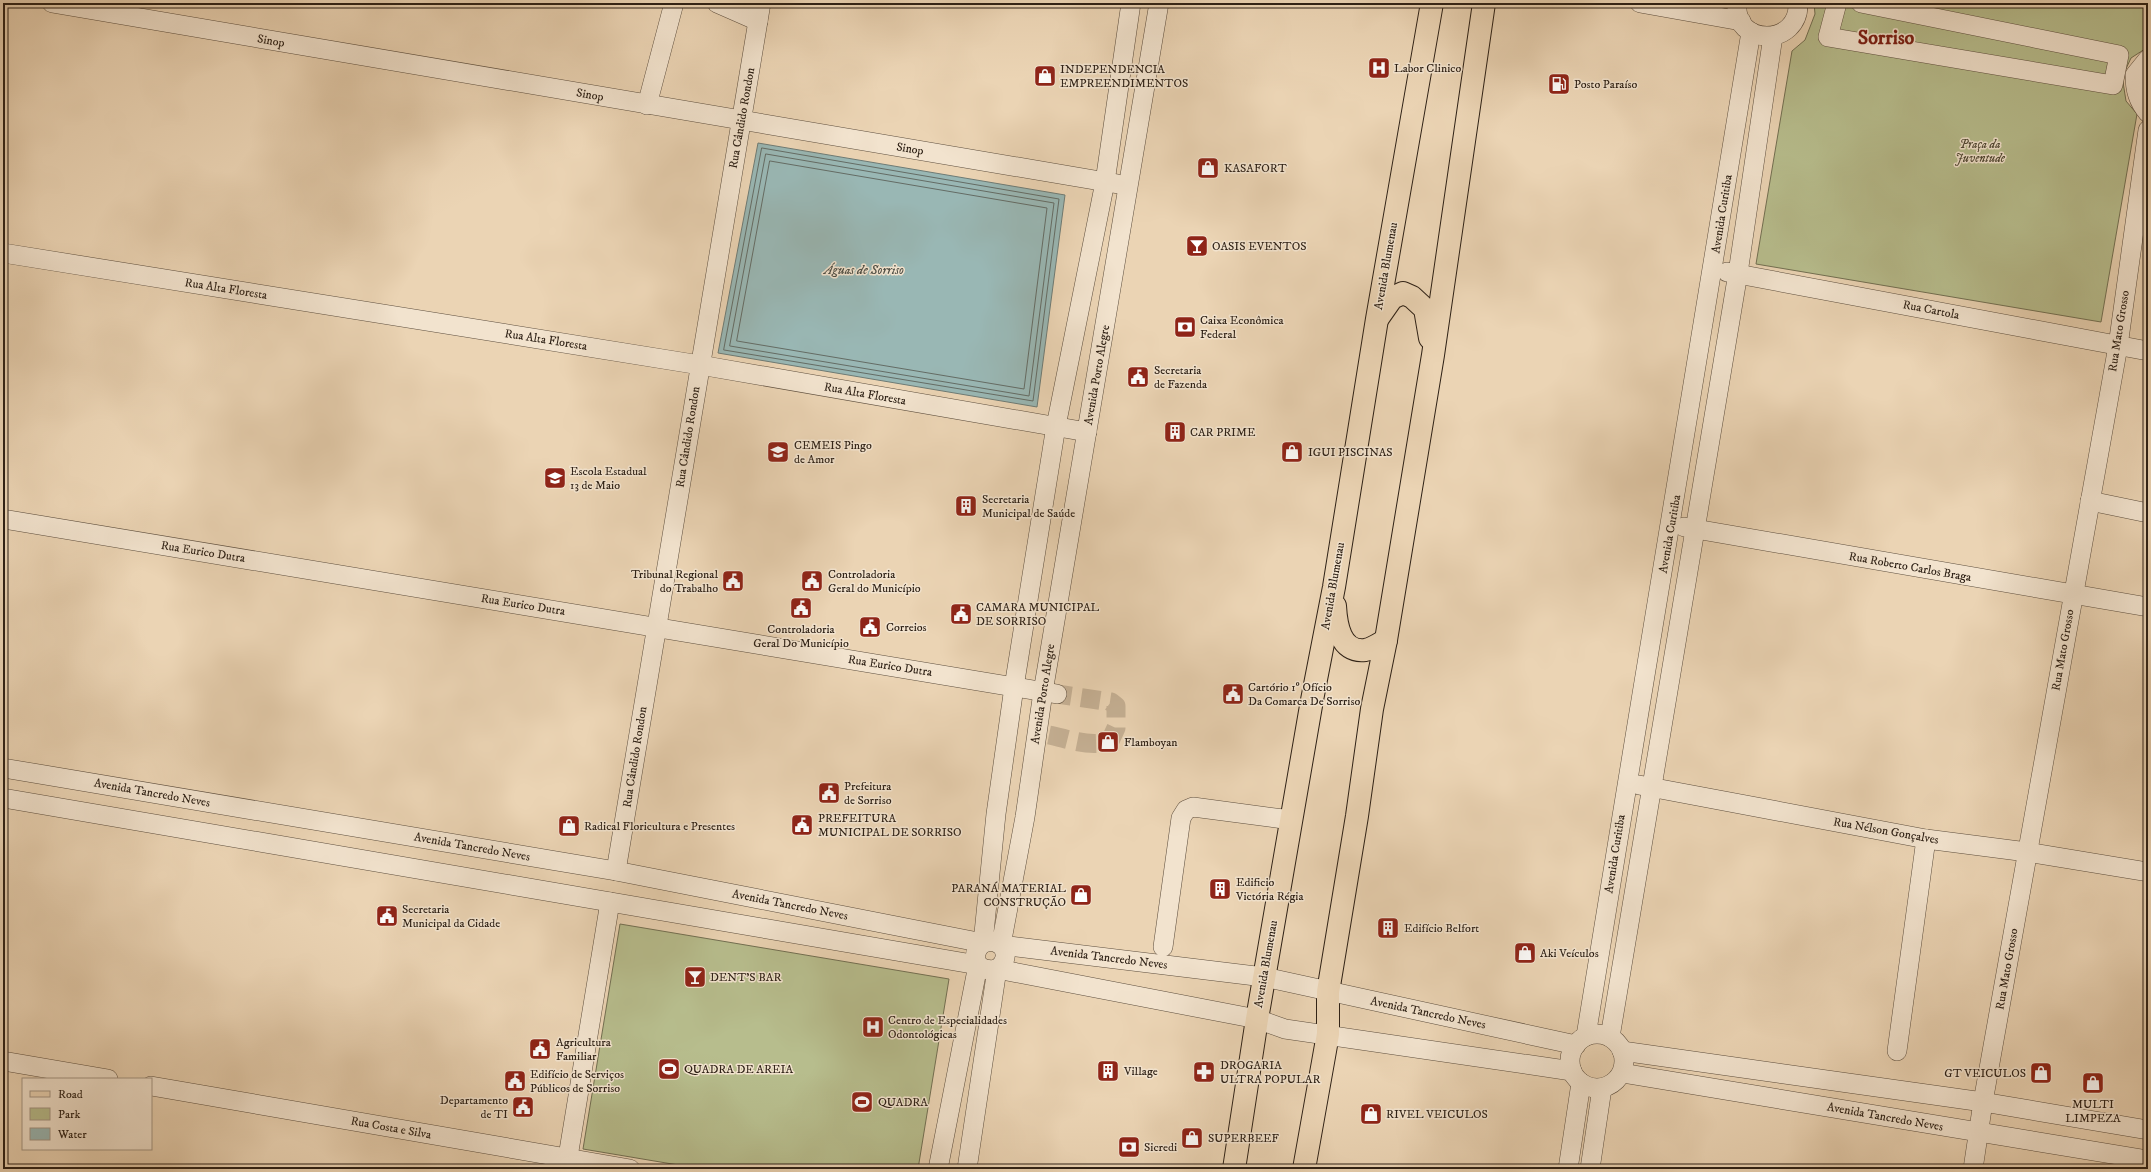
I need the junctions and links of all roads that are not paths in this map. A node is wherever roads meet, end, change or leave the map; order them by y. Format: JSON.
{"nodes":[{"id":1,"x":52,"y":3,"type":"edge"},
{"id":2,"x":674,"y":3,"type":"edge"},
{"id":3,"x":717,"y":3,"type":"edge"},
{"id":4,"x":1130,"y":3,"type":"edge"},
{"id":5,"x":1159,"y":3,"type":"edge"},
{"id":6,"x":1432,"y":3,"type":"edge"},
{"id":7,"x":1484,"y":3,"type":"edge"},
{"id":8,"x":1640,"y":3,"type":"edge"},
{"id":9,"x":1798,"y":3,"type":"edge"},
{"id":10,"x":1837,"y":3,"type":"edge"},
{"id":11,"x":1861,"y":3,"type":"edge"},
{"id":12,"x":760,"y":12,"type":"edge"},
{"id":13,"x":1743,"y":19,"type":"edge"},
{"id":14,"x":1774,"y":36,"type":"junction"},
{"id":15,"x":2148,"y":59,"type":"edge"},
{"id":16,"x":647,"y":105,"type":"junction"},
{"id":17,"x":2148,"y":113,"type":"edge"},
{"id":18,"x":741,"y":121,"type":"junction"},
{"id":19,"x":2148,"y":130,"type":"edge"},
{"id":20,"x":1105,"y":182,"type":"junction"},
{"id":21,"x":1129,"y":187,"type":"junction"},
{"id":22,"x":3,"y":253,"type":"edge"},
{"id":23,"x":1713,"y":270,"type":"junction"},
{"id":24,"x":1738,"y":273,"type":"junction"},
{"id":25,"x":1377,"y":319,"type":"junction"},
{"id":26,"x":2118,"y":346,"type":"junction"},
{"id":27,"x":2148,"y":351,"type":"edge"},
{"id":28,"x":1433,"y":355,"type":"junction"},
{"id":29,"x":700,"y":365,"type":"junction"},
{"id":30,"x":1056,"y":426,"type":"junction"},
{"id":31,"x":1087,"y":432,"type":"junction"},
{"id":32,"x":2090,"y":501,"type":"junction"},
{"id":33,"x":2148,"y":513,"type":"edge"},
{"id":34,"x":3,"y":519,"type":"edge"},
{"id":35,"x":1672,"y":525,"type":"junction"},
{"id":36,"x":1696,"y":530,"type":"junction"},
{"id":37,"x":1334,"y":587,"type":"junction"},
{"id":38,"x":2073,"y":595,"type":"junction"},
{"id":39,"x":2148,"y":607,"type":"edge"},
{"id":40,"x":656,"y":627,"type":"junction"},
{"id":41,"x":1386,"y":640,"type":"junction"},
{"id":42,"x":1014,"y":687,"type":"junction"},
{"id":43,"x":1050,"y":693,"type":"junction"},
{"id":44,"x":3,"y":768,"type":"edge"},
{"id":45,"x":1626,"y":783,"type":"junction"},
{"id":46,"x":1651,"y":788,"type":"junction"},
{"id":47,"x":3,"y":798,"type":"edge"},
{"id":48,"x":996,"y":814,"type":"junction"},
{"id":49,"x":1025,"y":817,"type":"junction"},
{"id":50,"x":1291,"y":820,"type":"junction"},
{"id":51,"x":1926,"y":839,"type":"junction"},
{"id":52,"x":2027,"y":852,"type":"junction"},
{"id":53,"x":616,"y":871,"type":"junction"},
{"id":54,"x":2148,"y":872,"type":"edge"},
{"id":55,"x":610,"y":902,"type":"junction"},
{"id":56,"x":992,"y":944,"type":"junction"},
{"id":57,"x":1163,"y":947,"type":"dead end"},
{"id":58,"x":978,"y":965,"type":"junction"},
{"id":59,"x":997,"y":969,"type":"junction"},
{"id":60,"x":1264,"y":977,"type":"junction"},
{"id":61,"x":1328,"y":992,"type":"junction"},
{"id":62,"x":1256,"y":1019,"type":"junction"},
{"id":63,"x":1328,"y":1034,"type":"junction"},
{"id":64,"x":1581,"y":1040,"type":"junction"},
{"id":65,"x":1616,"y":1044,"type":"junction"},
{"id":66,"x":1897,"y":1051,"type":"dead end"},
{"id":67,"x":3,"y":1061,"type":"edge"},
{"id":68,"x":1622,"y":1072,"type":"junction"},
{"id":69,"x":1577,"y":1077,"type":"junction"},
{"id":70,"x":102,"y":1078,"type":"edge"},
{"id":71,"x":152,"y":1086,"type":"edge"},
{"id":72,"x":1602,"y":1088,"type":"junction"},
{"id":73,"x":1983,"y":1102,"type":"junction"},
{"id":74,"x":2148,"y":1130,"type":"edge"},
{"id":75,"x":1979,"y":1133,"type":"junction"},
{"id":76,"x":2148,"y":1160,"type":"edge"},
{"id":77,"x":566,"y":1164,"type":"edge"},
{"id":78,"x":630,"y":1169,"type":"edge"},
{"id":79,"x":938,"y":1169,"type":"edge"},
{"id":80,"x":968,"y":1169,"type":"edge"},
{"id":81,"x":1234,"y":1169,"type":"edge"},
{"id":82,"x":1304,"y":1169,"type":"edge"},
{"id":83,"x":1568,"y":1169,"type":"edge"},
{"id":84,"x":1590,"y":1169,"type":"edge"},
{"id":85,"x":1973,"y":1169,"type":"edge"}],
"edges":[{"from":1,"to":16,"type":"street","name":"Sinop"},
{"from":2,"to":16,"type":"street"},
{"from":3,"to":12,"type":"street"},
{"from":4,"to":20,"type":"street","name":"Avenida Porto Alegre"},
{"from":5,"to":21,"type":"street","name":"Avenida Porto Alegre"},
{"from":6,"to":25,"type":"main road","name":"Avenida Blumenau"},
{"from":7,"to":28,"type":"main road"},
{"from":8,"to":13,"type":"street"},
{"from":9,"to":14,"type":"street"},
{"from":10,"to":11,"type":"street"},
{"from":12,"to":18,"type":"street","name":"Rua Cândido Rondon"},
{"from":13,"to":14,"type":"street"},
{"from":13,"to":23,"type":"street","name":"Avenida Curitiba"},
{"from":14,"to":24,"type":"street","name":"Avenida Curitiba"},
{"from":15,"to":17,"type":"street"},
{"from":16,"to":18,"type":"street","name":"Sinop"},
{"from":18,"to":20,"type":"street","name":"Sinop"},
{"from":18,"to":29,"type":"street","name":"Rua Cândido Rondon"},
{"from":19,"to":26,"type":"street","name":"Rua Mato Grosso"},
{"from":20,"to":21,"type":"street","name":"Sinop"},
{"from":20,"to":30,"type":"street","name":"Avenida Porto Alegre"},
{"from":21,"to":31,"type":"street","name":"Avenida Porto Alegre"},
{"from":22,"to":29,"type":"street","name":"Rua Alta Floresta"},
{"from":23,"to":24,"type":"street","name":"Rua Cartola"},
{"from":23,"to":35,"type":"street","name":"Avenida Curitiba"},
{"from":24,"to":26,"type":"street","name":"Rua Cartola"},
{"from":24,"to":36,"type":"street","name":"Avenida Curitiba"},
{"from":25,"to":28,"type":"main road"},
{"from":25,"to":37,"type":"main road","name":"Avenida Blumenau"},
{"from":26,"to":27,"type":"street","name":"Rua Cartola"},
{"from":26,"to":32,"type":"street","name":"Rua Mato Grosso"},
{"from":28,"to":41,"type":"main road"},
{"from":29,"to":30,"type":"street","name":"Rua Alta Floresta"},
{"from":29,"to":40,"type":"street","name":"Rua Cândido Rondon"},
{"from":30,"to":31,"type":"street","name":"Rua Alta Floresta"},
{"from":30,"to":42,"type":"street","name":"Avenida Porto Alegre"},
{"from":31,"to":43,"type":"street","name":"Avenida Porto Alegre"},
{"from":32,"to":33,"type":"street"},
{"from":32,"to":38,"type":"street","name":"Rua Mato Grosso"},
{"from":34,"to":40,"type":"street","name":"Rua Eurico Dutra"},
{"from":35,"to":36,"type":"street","name":"Rua Roberto Carlos Braga"},
{"from":35,"to":45,"type":"street","name":"Avenida Curitiba"},
{"from":36,"to":38,"type":"street","name":"Rua Roberto Carlos Braga"},
{"from":36,"to":46,"type":"street","name":"Avenida Curitiba"},
{"from":37,"to":41,"type":"main road"},
{"from":37,"to":50,"type":"main road","name":"Avenida Blumenau"},
{"from":38,"to":39,"type":"street","name":"Rua Roberto Carlos Braga"},
{"from":38,"to":52,"type":"street","name":"Rua Mato Grosso"},
{"from":40,"to":42,"type":"street","name":"Rua Eurico Dutra"},
{"from":40,"to":53,"type":"street","name":"Rua Cândido Rondon"},
{"from":41,"to":61,"type":"main road"},
{"from":42,"to":43,"type":"street","name":"Rua Eurico Dutra"},
{"from":42,"to":48,"type":"street","name":"Avenida Porto Alegre"},
{"from":43,"to":49,"type":"street","name":"Avenida Porto Alegre"},
{"from":44,"to":53,"type":"street","name":"Avenida Tancredo Neves"},
{"from":45,"to":46,"type":"street","name":"Rua Nélson Gonçalves"},
{"from":45,"to":64,"type":"street","name":"Avenida Curitiba"},
{"from":46,"to":51,"type":"street","name":"Rua Nélson Gonçalves"},
{"from":46,"to":65,"type":"street","name":"Avenida Curitiba"},
{"from":47,"to":55,"type":"street"},
{"from":48,"to":49,"type":"street"},
{"from":48,"to":56,"type":"street","name":"Avenida Porto Alegre"},
{"from":49,"to":56,"type":"street","name":"Avenida Porto Alegre"},
{"from":50,"to":57,"type":"street"},
{"from":50,"to":60,"type":"main road","name":"Avenida Blumenau"},
{"from":51,"to":52,"type":"street","name":"Rua Nélson Gonçalves"},
{"from":51,"to":66,"type":"street"},
{"from":52,"to":54,"type":"street","name":"Rua Nélson Gonçalves"},
{"from":52,"to":73,"type":"street","name":"Rua Mato Grosso"},
{"from":53,"to":56,"type":"street","name":"Avenida Tancredo Neves"},
{"from":55,"to":58,"type":"street"},
{"from":55,"to":77,"type":"street"},
{"from":56,"to":58,"type":"street","name":"Avenida Porto Alegre"},
{"from":56,"to":59,"type":"street","name":"Avenida Porto Alegre"},
{"from":56,"to":60,"type":"street","name":"Avenida Tancredo Neves"},
{"from":58,"to":59,"type":"street"},
{"from":58,"to":79,"type":"street","name":"Avenida Porto Alegre"},
{"from":59,"to":62,"type":"street"},
{"from":59,"to":80,"type":"street","name":"Avenida Porto Alegre"},
{"from":60,"to":61,"type":"street","name":"Avenida Tancredo Neves"},
{"from":60,"to":62,"type":"main road","name":"Avenida Blumenau"},
{"from":61,"to":63,"type":"main road"},
{"from":61,"to":64,"type":"street","name":"Avenida Tancredo Neves"},
{"from":62,"to":63,"type":"street"},
{"from":62,"to":81,"type":"main road","name":"Avenida Blumenau"},
{"from":63,"to":69,"type":"street"},
{"from":63,"to":82,"type":"main road"},
{"from":64,"to":65,"type":"street"},
{"from":64,"to":69,"type":"street"},
{"from":65,"to":68,"type":"street"},
{"from":65,"to":73,"type":"street"},
{"from":67,"to":70,"type":"street"},
{"from":68,"to":72,"type":"street"},
{"from":68,"to":75,"type":"street","name":"Avenida Tancredo Neves"},
{"from":69,"to":72,"type":"street"},
{"from":69,"to":83,"type":"street"},
{"from":71,"to":77,"type":"street","name":"Rua Costa e Silva"},
{"from":72,"to":84,"type":"street"},
{"from":73,"to":74,"type":"street"},
{"from":73,"to":75,"type":"street","name":"Rua Mato Grosso"},
{"from":75,"to":76,"type":"street","name":"Avenida Tancredo Neves"},
{"from":75,"to":85,"type":"street","name":"Rua Mato Grosso"},
{"from":77,"to":78,"type":"street","name":"Rua Costa e Silva"}]}
